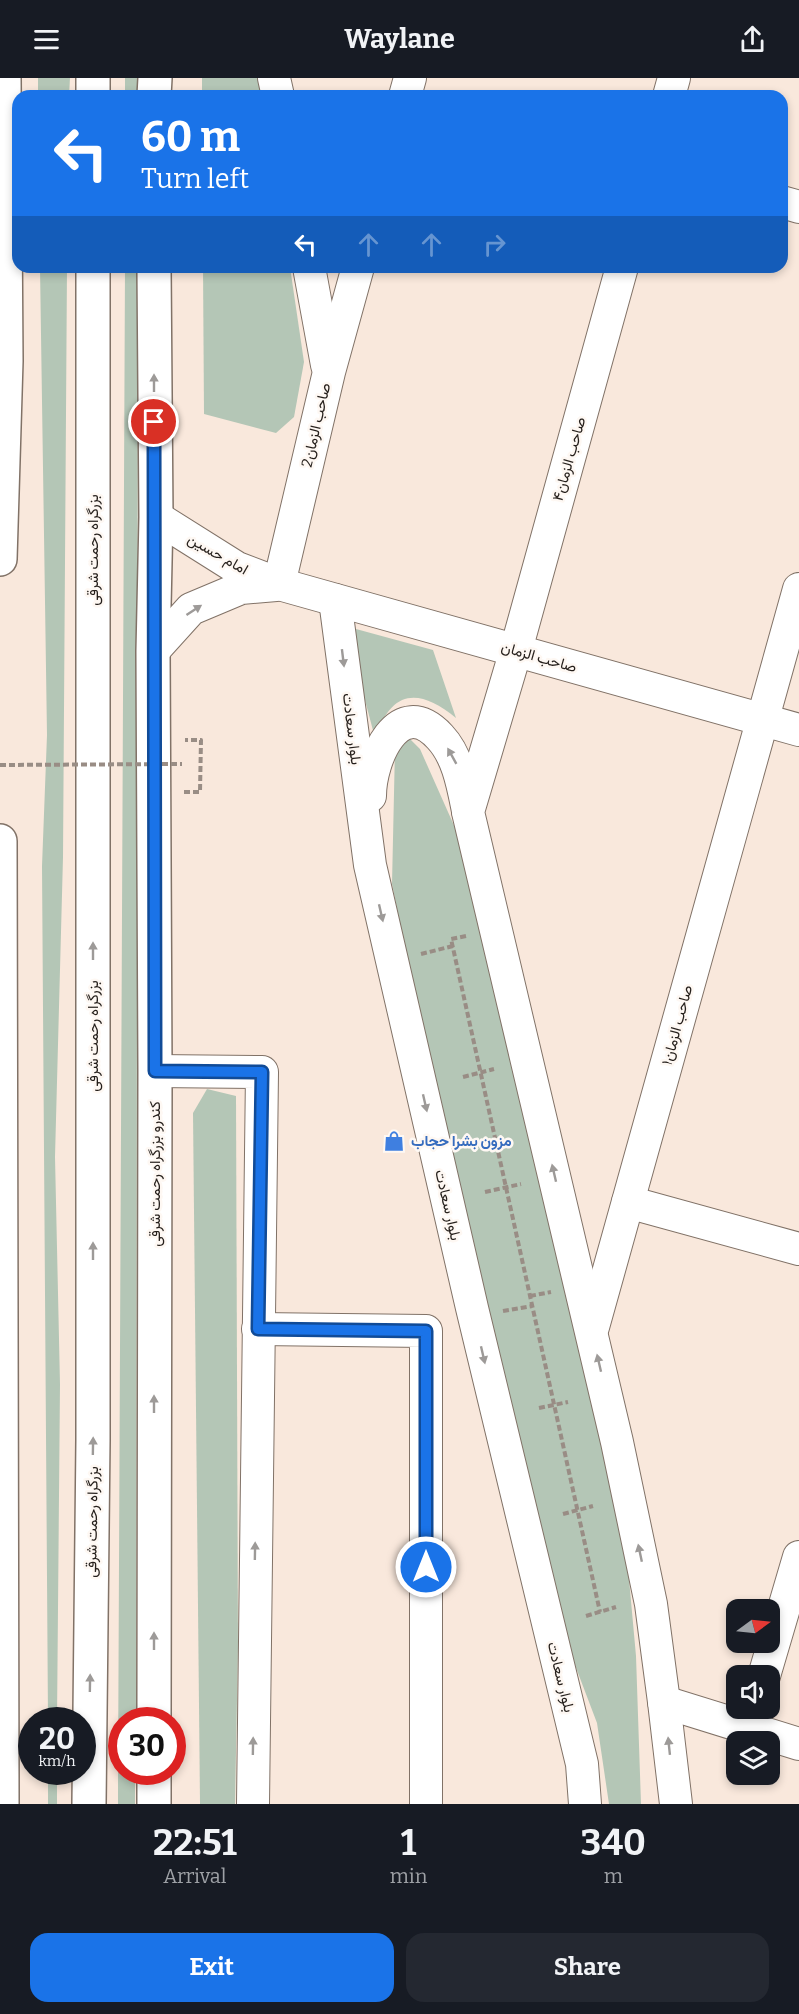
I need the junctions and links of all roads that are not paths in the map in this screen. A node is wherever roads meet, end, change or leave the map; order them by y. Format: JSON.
{"nodes":[{"id":1,"x":4,"y":78,"type":"edge"},
{"id":2,"x":93,"y":273,"type":"edge"},
{"id":3,"x":154,"y":273,"type":"edge"},
{"id":4,"x":310,"y":273,"type":"edge"},
{"id":5,"x":356,"y":273,"type":"edge"},
{"id":6,"x":620,"y":273,"type":"edge"},
{"id":7,"x":329,"y":372,"type":"junction"},
{"id":8,"x":156,"y":517,"type":"junction"},
{"id":9,"x":0,"y":559,"type":"edge"},
{"id":10,"x":279,"y":584,"type":"junction"},
{"id":11,"x":799,"y":589,"type":"edge"},
{"id":12,"x":335,"y":600,"type":"junction"},
{"id":13,"x":153,"y":651,"type":"junction"},
{"id":14,"x":516,"y":651,"type":"junction"},
{"id":15,"x":762,"y":720,"type":"junction"},
{"id":16,"x":799,"y":730,"type":"edge"},
{"id":17,"x":468,"y":812,"type":"junction"},
{"id":18,"x":0,"y":841,"type":"edge"},
{"id":19,"x":370,"y":865,"type":"junction"},
{"id":20,"x":155,"y":1071,"type":"junction"},
{"id":21,"x":628,"y":1202,"type":"junction"},
{"id":22,"x":799,"y":1249,"type":"edge"},
{"id":23,"x":472,"y":1308,"type":"junction"},
{"id":24,"x":258,"y":1329,"type":"junction"},
{"id":25,"x":426,"y":1331,"type":"junction"},
{"id":26,"x":591,"y":1331,"type":"junction"},
{"id":27,"x":799,"y":1557,"type":"edge"},
{"id":28,"x":767,"y":1665,"type":"edge"},
{"id":29,"x":664,"y":1702,"type":"junction"},
{"id":30,"x":154,"y":1707,"type":"edge"},
{"id":31,"x":726,"y":1713,"type":"edge"},
{"id":32,"x":754,"y":1719,"type":"edge"},
{"id":33,"x":799,"y":1744,"type":"edge"},
{"id":34,"x":154,"y":1785,"type":"edge"},
{"id":35,"x":2,"y":1804,"type":"edge"},
{"id":36,"x":89,"y":1804,"type":"edge"},
{"id":37,"x":154,"y":1804,"type":"edge"},
{"id":38,"x":253,"y":1804,"type":"edge"},
{"id":39,"x":426,"y":1804,"type":"edge"},
{"id":40,"x":585,"y":1804,"type":"edge"},
{"id":41,"x":676,"y":1804,"type":"edge"}],
"edges":[{"from":1,"to":9,"type":"main road"},
{"from":36,"to":2,"type":"main road","name":"بزرگراه رحمت شرقی","one_way":true},
{"from":8,"to":3,"type":"main road","name":"کندرو بزرگراه رحمت شرقی","one_way":true},
{"from":4,"to":7,"type":"street"},
{"from":5,"to":7,"type":"street","name":"2صاحب الزمان"},
{"from":6,"to":14,"type":"street","name":"صاحب الزمان۴"},
{"from":7,"to":10,"type":"street","name":"2صاحب الزمان"},
{"from":8,"to":10,"type":"street","name":"امام حسین"},
{"from":8,"to":13,"type":"main road","name":"کندرو بزرگراه رحمت شرقی"},
{"from":10,"to":12,"type":"street","name":"صاحب الزمان"},
{"from":13,"to":10,"type":"street","name":"امام حسین","one_way":true},
{"from":11,"to":15,"type":"street","name":"صاحب الزمان۱"},
{"from":12,"to":14,"type":"street","name":"صاحب الزمان"},
{"from":12,"to":19,"type":"street","name":"بلوار سعادت","one_way":true},
{"from":13,"to":20,"type":"main road","name":"کندرو بزرگراه رحمت شرقی"},
{"from":14,"to":15,"type":"street","name":"صاحب الزمان"},
{"from":14,"to":17,"type":"street"},
{"from":15,"to":16,"type":"street","name":"صاحب الزمان"},
{"from":15,"to":21,"type":"street","name":"صاحب الزمان۱"},
{"from":17,"to":19,"type":"street","one_way":true},
{"from":26,"to":17,"type":"street","one_way":true},
{"from":18,"to":35,"type":"main road"},
{"from":19,"to":23,"type":"street","name":"بلوار سعادت","one_way":true},
{"from":20,"to":24,"type":"street"},
{"from":30,"to":20,"type":"main road","name":"کندرو بزرگراه رحمت شرقی","one_way":true},
{"from":21,"to":22,"type":"street"},
{"from":21,"to":26,"type":"street","name":"صاحب الزمان۱"},
{"from":23,"to":25,"type":"street"},
{"from":23,"to":40,"type":"street","name":"بلوار سعادت","one_way":true},
{"from":24,"to":25,"type":"street"},
{"from":38,"to":24,"type":"street","one_way":true},
{"from":25,"to":39,"type":"street"},
{"from":29,"to":26,"type":"street","one_way":true},
{"from":27,"to":28,"type":"street"},
{"from":29,"to":31,"type":"street"},
{"from":41,"to":29,"type":"street","one_way":true},
{"from":32,"to":33,"type":"street"},
{"from":34,"to":37,"type":"main road"}]}
